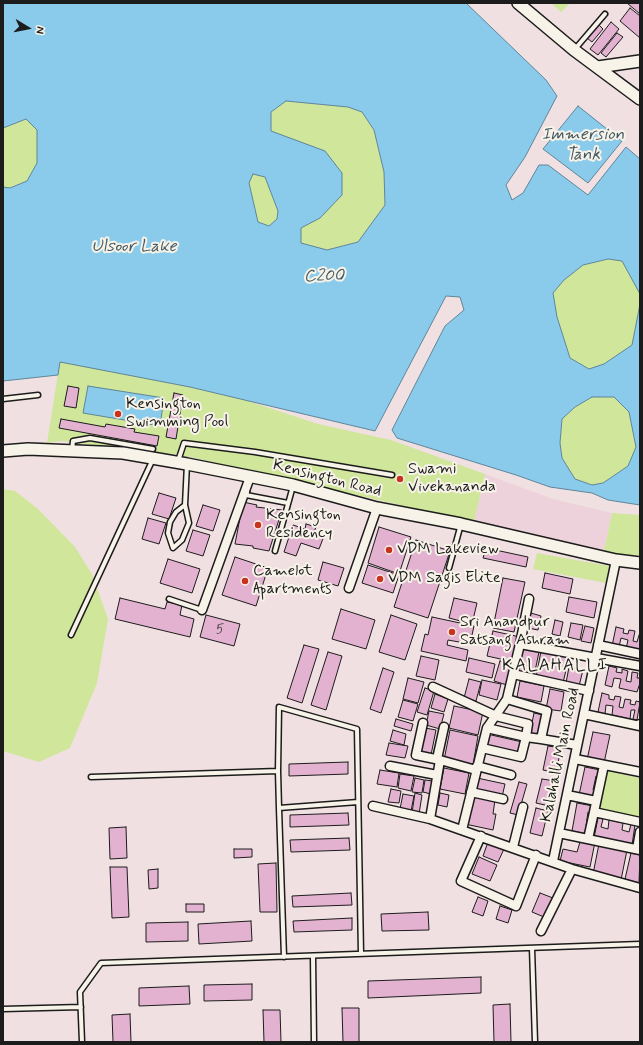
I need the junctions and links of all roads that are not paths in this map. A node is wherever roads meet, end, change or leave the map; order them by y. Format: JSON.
{"nodes":[{"id":1,"x":518,"y":3,"type":"edge"},
{"id":2,"x":605,"y":14,"type":"dead end"},
{"id":3,"x":574,"y":50,"type":"junction"},
{"id":4,"x":640,"y":61,"type":"edge"},
{"id":5,"x":598,"y":67,"type":"junction"},
{"id":6,"x":640,"y":99,"type":"edge"},
{"id":7,"x":38,"y":395,"type":"dead end"},
{"id":8,"x":3,"y":399,"type":"edge"},
{"id":9,"x":3,"y":451,"type":"edge"},
{"id":10,"x":153,"y":454,"type":"junction"},
{"id":11,"x":183,"y":463,"type":"junction"},
{"id":12,"x":392,"y":475,"type":"dead end"},
{"id":13,"x":251,"y":477,"type":"junction"},
{"id":14,"x":293,"y":486,"type":"junction"},
{"id":15,"x":288,"y":503,"type":"junction"},
{"id":16,"x":185,"y":506,"type":"junction"},
{"id":17,"x":377,"y":508,"type":"junction"},
{"id":18,"x":462,"y":524,"type":"junction"},
{"id":19,"x":275,"y":551,"type":"dead end"},
{"id":20,"x":616,"y":560,"type":"junction"},
{"id":21,"x":640,"y":563,"type":"edge"},
{"id":22,"x":449,"y":568,"type":"dead end"},
{"id":23,"x":348,"y":588,"type":"dead end"},
{"id":24,"x":168,"y":599,"type":"dead end"},
{"id":25,"x":530,"y":599,"type":"dead end"},
{"id":26,"x":202,"y":610,"type":"joint"},
{"id":27,"x":71,"y":635,"type":"dead end"},
{"id":28,"x":520,"y":644,"type":"junction"},
{"id":29,"x":598,"y":645,"type":"junction"},
{"id":30,"x":640,"y":654,"type":"edge"},
{"id":31,"x":596,"y":657,"type":"junction"},
{"id":32,"x":640,"y":666,"type":"edge"},
{"id":33,"x":513,"y":674,"type":"junction"},
{"id":34,"x":433,"y":687,"type":"dead end"},
{"id":35,"x":589,"y":691,"type":"junction"},
{"id":36,"x":507,"y":699,"type":"junction"},
{"id":37,"x":584,"y":714,"type":"junction"},
{"id":38,"x":496,"y":716,"type":"junction"},
{"id":39,"x":423,"y":723,"type":"dead end"},
{"id":40,"x":640,"y":725,"type":"edge"},
{"id":41,"x":444,"y":727,"type":"dead end"},
{"id":42,"x":488,"y":728,"type":"junction"},
{"id":43,"x":526,"y":737,"type":"junction"},
{"id":44,"x":541,"y":739,"type":"junction"},
{"id":45,"x":577,"y":745,"type":"junction"},
{"id":46,"x":482,"y":748,"type":"junction"},
{"id":47,"x":575,"y":759,"type":"junction"},
{"id":48,"x":438,"y":760,"type":"junction"},
{"id":49,"x":604,"y":765,"type":"junction"},
{"id":50,"x":390,"y":766,"type":"dead end"},
{"id":51,"x":476,"y":768,"type":"junction"},
{"id":52,"x":278,"y":771,"type":"junction"},
{"id":53,"x":640,"y":772,"type":"edge"},
{"id":54,"x":437,"y":775,"type":"junction"},
{"id":55,"x":511,"y":775,"type":"dead end"},
{"id":56,"x":91,"y":776,"type":"dead end"},
{"id":57,"x":471,"y":792,"type":"junction"},
{"id":58,"x":567,"y":795,"type":"junction"},
{"id":59,"x":503,"y":799,"type":"dead end"},
{"id":60,"x":596,"y":801,"type":"junction"},
{"id":61,"x":358,"y":802,"type":"junction"},
{"id":62,"x":373,"y":806,"type":"dead end"},
{"id":63,"x":523,"y":807,"type":"dead end"},
{"id":64,"x":279,"y":808,"type":"junction"},
{"id":65,"x":594,"y":812,"type":"junction"},
{"id":66,"x":430,"y":819,"type":"junction"},
{"id":67,"x":640,"y":822,"type":"edge"},
{"id":68,"x":462,"y":830,"type":"junction"},
{"id":69,"x":640,"y":832,"type":"edge"},
{"id":70,"x":559,"y":833,"type":"junction"},
{"id":71,"x":481,"y":836,"type":"junction"},
{"id":72,"x":588,"y":839,"type":"junction"},
{"id":73,"x":513,"y":847,"type":"junction"},
{"id":74,"x":638,"y":850,"type":"edge"},
{"id":75,"x":536,"y":855,"type":"junction"},
{"id":76,"x":553,"y":861,"type":"junction"},
{"id":77,"x":572,"y":869,"type":"junction"},
{"id":78,"x":640,"y":888,"type":"edge"},
{"id":79,"x":541,"y":931,"type":"dead end"},
{"id":80,"x":640,"y":944,"type":"edge"},
{"id":81,"x":532,"y":948,"type":"junction"},
{"id":82,"x":361,"y":954,"type":"junction"},
{"id":83,"x":313,"y":956,"type":"junction"},
{"id":84,"x":284,"y":957,"type":"junction"},
{"id":85,"x":81,"y":1007,"type":"junction"},
{"id":86,"x":3,"y":1009,"type":"edge"},
{"id":87,"x":82,"y":1042,"type":"edge"},
{"id":88,"x":314,"y":1042,"type":"edge"},
{"id":89,"x":535,"y":1042,"type":"edge"}],
"edges":[{"from":1,"to":3,"type":"main road"},
{"from":2,"to":3,"type":"lane"},
{"from":3,"to":5,"type":"main road"},
{"from":4,"to":5,"type":"main road"},
{"from":5,"to":6,"type":"main road"},
{"from":7,"to":8,"type":"lane"},
{"from":9,"to":10,"type":"main road","name":"Kensington Road"},
{"from":10,"to":11,"type":"main road","name":"Kensington Road"},
{"from":10,"to":27,"type":"lane"},
{"from":11,"to":12,"type":"lane"},
{"from":11,"to":13,"type":"main road","name":"Kensington Road"},
{"from":11,"to":16,"type":"lane"},
{"from":13,"to":14,"type":"main road","name":"Kensington Road"},
{"from":13,"to":15,"type":"lane"},
{"from":13,"to":26,"type":"street"},
{"from":14,"to":15,"type":"lane"},
{"from":14,"to":17,"type":"main road","name":"Kensington Road"},
{"from":15,"to":19,"type":"lane"},
{"from":16,"to":16,"type":"lane"},
{"from":17,"to":18,"type":"main road","name":"Kensington Road"},
{"from":17,"to":23,"type":"street"},
{"from":18,"to":20,"type":"main road","name":"Kensington Road"},
{"from":18,"to":22,"type":"lane"},
{"from":20,"to":21,"type":"main road","name":"Kensington Road"},
{"from":20,"to":29,"type":"street","name":"Kalahalli Main Road"},
{"from":24,"to":26,"type":"lane"},
{"from":25,"to":28,"type":"street"},
{"from":28,"to":31,"type":"street"},
{"from":28,"to":33,"type":"street"},
{"from":29,"to":30,"type":"street"},
{"from":29,"to":31,"type":"street","name":"Kalahalli Main Road"},
{"from":31,"to":32,"type":"street"},
{"from":31,"to":35,"type":"street","name":"Kalahalli Main Road"},
{"from":33,"to":35,"type":"street"},
{"from":33,"to":36,"type":"street"},
{"from":34,"to":38,"type":"street"},
{"from":35,"to":37,"type":"street","name":"Kalahalli Main Road"},
{"from":36,"to":38,"type":"street"},
{"from":36,"to":44,"type":"street"},
{"from":37,"to":40,"type":"street"},
{"from":37,"to":45,"type":"street","name":"Kalahalli Main Road"},
{"from":38,"to":42,"type":"street"},
{"from":38,"to":43,"type":"street"},
{"from":39,"to":48,"type":"street"},
{"from":41,"to":48,"type":"street"},
{"from":42,"to":43,"type":"street"},
{"from":42,"to":46,"type":"street"},
{"from":43,"to":44,"type":"street"},
{"from":43,"to":46,"type":"street"},
{"from":44,"to":45,"type":"street"},
{"from":45,"to":47,"type":"street","name":"Kalahalli Main Road"},
{"from":46,"to":51,"type":"street"},
{"from":47,"to":49,"type":"street"},
{"from":47,"to":58,"type":"street","name":"Kalahalli Main Road"},
{"from":48,"to":51,"type":"street"},
{"from":48,"to":54,"type":"street"},
{"from":49,"to":53,"type":"street"},
{"from":49,"to":60,"type":"street"},
{"from":50,"to":54,"type":"street"},
{"from":51,"to":55,"type":"street"},
{"from":51,"to":57,"type":"street"},
{"from":52,"to":56,"type":"lane"},
{"from":52,"to":61,"type":"lane"},
{"from":52,"to":64,"type":"lane"},
{"from":54,"to":66,"type":"street"},
{"from":57,"to":59,"type":"street"},
{"from":57,"to":68,"type":"street"},
{"from":58,"to":60,"type":"street"},
{"from":58,"to":70,"type":"street","name":"Kalahalli Main Road"},
{"from":60,"to":65,"type":"street"},
{"from":61,"to":64,"type":"lane"},
{"from":61,"to":82,"type":"lane"},
{"from":62,"to":66,"type":"street"},
{"from":63,"to":73,"type":"street"},
{"from":64,"to":84,"type":"lane"},
{"from":65,"to":67,"type":"street"},
{"from":65,"to":72,"type":"street"},
{"from":66,"to":68,"type":"street"},
{"from":68,"to":71,"type":"street"},
{"from":69,"to":74,"type":"street"},
{"from":70,"to":72,"type":"street"},
{"from":70,"to":76,"type":"street","name":"Kalahalli Main Road"},
{"from":71,"to":73,"type":"street"},
{"from":71,"to":75,"type":"street"},
{"from":72,"to":74,"type":"street"},
{"from":73,"to":75,"type":"street"},
{"from":75,"to":76,"type":"street"},
{"from":76,"to":77,"type":"street"},
{"from":77,"to":78,"type":"street"},
{"from":77,"to":79,"type":"street"},
{"from":80,"to":81,"type":"lane"},
{"from":81,"to":82,"type":"lane"},
{"from":81,"to":89,"type":"lane"},
{"from":82,"to":83,"type":"lane"},
{"from":83,"to":84,"type":"lane"},
{"from":83,"to":88,"type":"lane"},
{"from":84,"to":85,"type":"lane"},
{"from":85,"to":86,"type":"lane"},
{"from":85,"to":87,"type":"lane"}]}
